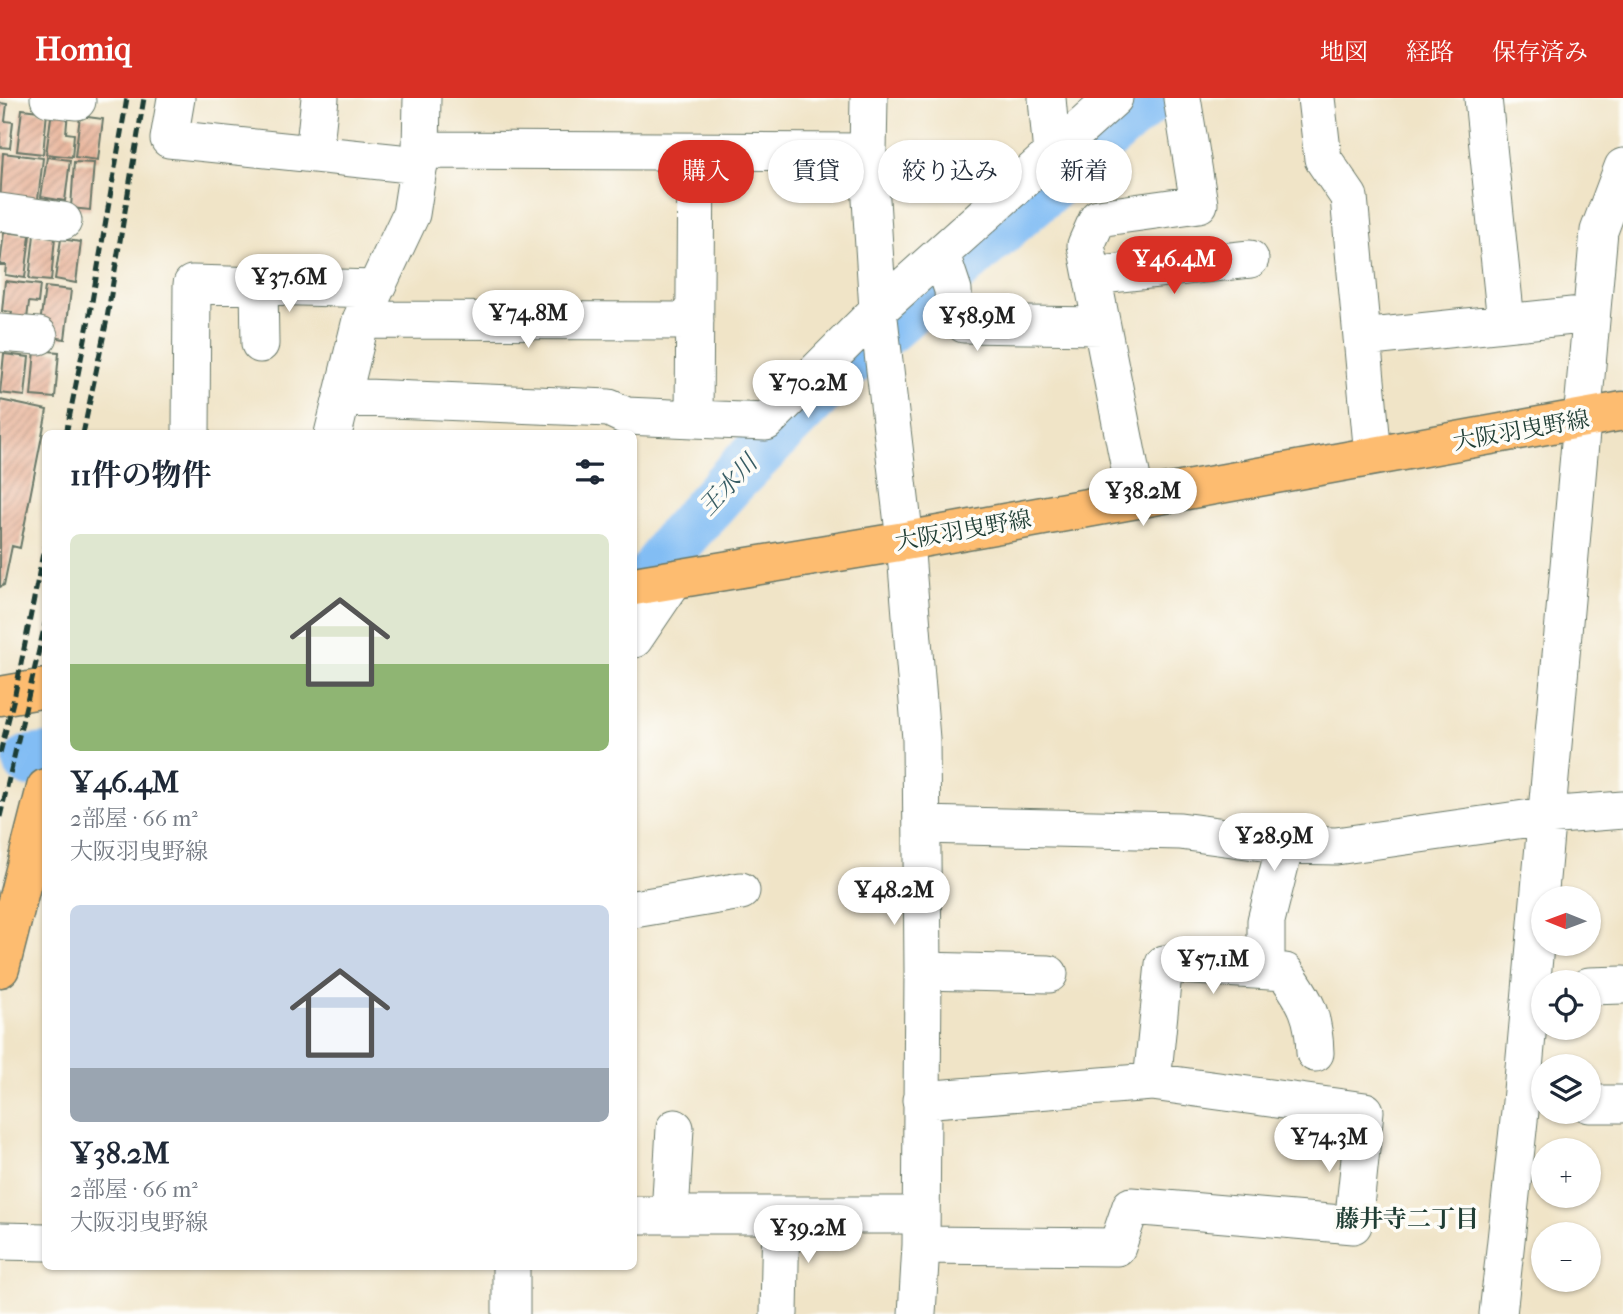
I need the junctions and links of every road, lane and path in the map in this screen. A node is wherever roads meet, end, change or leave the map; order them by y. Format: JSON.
{"nodes":[{"id":1,"x":176,"y":98,"type":"edge"},
{"id":2,"x":320,"y":98,"type":"edge"},
{"id":3,"x":422,"y":98,"type":"edge"},
{"id":4,"x":869,"y":98,"type":"edge"},
{"id":5,"x":1046,"y":98,"type":"edge"},
{"id":6,"x":1114,"y":98,"type":"edge"},
{"id":7,"x":1182,"y":98,"type":"edge"},
{"id":8,"x":1316,"y":98,"type":"edge"},
{"id":9,"x":1483,"y":98,"type":"edge"},
{"id":10,"x":1050,"y":140,"type":"edge"},
{"id":11,"x":1068,"y":140,"type":"edge"},
{"id":12,"x":754,"y":152,"type":"edge"},
{"id":13,"x":868,"y":152,"type":"junction"},
{"id":14,"x":658,"y":153,"type":"edge"},
{"id":15,"x":314,"y":154,"type":"junction"},
{"id":16,"x":420,"y":158,"type":"junction"},
{"id":17,"x":1623,"y":167,"type":"edge"},
{"id":18,"x":1036,"y":169,"type":"edge"},
{"id":19,"x":696,"y":203,"type":"edge"},
{"id":20,"x":0,"y":212,"type":"edge"},
{"id":21,"x":63,"y":221,"type":"dead end"},
{"id":22,"x":941,"y":254,"type":"junction"},
{"id":23,"x":1250,"y":259,"type":"dead end"},
{"id":24,"x":1092,"y":276,"type":"junction"},
{"id":25,"x":260,"y":285,"type":"junction"},
{"id":26,"x":368,"y":304,"type":"junction"},
{"id":27,"x":1591,"y":314,"type":"junction"},
{"id":28,"x":695,"y":321,"type":"junction"},
{"id":29,"x":1506,"y":322,"type":"junction"},
{"id":30,"x":1102,"y":326,"type":"junction"},
{"id":31,"x":880,"y":329,"type":"junction"},
{"id":32,"x":0,"y":333,"type":"edge"},
{"id":33,"x":39,"y":336,"type":"dead end"},
{"id":34,"x":1362,"y":338,"type":"junction"},
{"id":35,"x":260,"y":344,"type":"dead end"},
{"id":36,"x":342,"y":397,"type":"junction"},
{"id":37,"x":1623,"y":411,"type":"edge"},
{"id":38,"x":694,"y":419,"type":"junction"},
{"id":39,"x":1580,"y":419,"type":"junction"},
{"id":40,"x":191,"y":430,"type":"edge"},
{"id":41,"x":334,"y":430,"type":"edge"},
{"id":42,"x":1373,"y":456,"type":"junction"},
{"id":43,"x":1136,"y":499,"type":"junction"},
{"id":44,"x":905,"y":541,"type":"junction"},
{"id":45,"x":654,"y":583,"type":"edge"},
{"id":46,"x":637,"y":631,"type":"edge"},
{"id":47,"x":42,"y":689,"type":"edge"},
{"id":48,"x":0,"y":696,"type":"edge"},
{"id":49,"x":42,"y":804,"type":"edge"},
{"id":50,"x":1623,"y":810,"type":"edge"},
{"id":51,"x":1545,"y":816,"type":"junction"},
{"id":52,"x":922,"y":825,"type":"junction"},
{"id":53,"x":1285,"y":845,"type":"junction"},
{"id":54,"x":741,"y":891,"type":"dead end"},
{"id":55,"x":637,"y":908,"type":"edge"},
{"id":56,"x":0,"y":968,"type":"edge"},
{"id":57,"x":1538,"y":970,"type":"edge"},
{"id":58,"x":923,"y":971,"type":"junction"},
{"id":59,"x":1266,"y":971,"type":"junction"},
{"id":60,"x":1049,"y":974,"type":"dead end"},
{"id":61,"x":1623,"y":985,"type":"edge"},
{"id":62,"x":1601,"y":986,"type":"edge"},
{"id":63,"x":1315,"y":1053,"type":"dead end"},
{"id":64,"x":1152,"y":1082,"type":"junction"},
{"id":65,"x":921,"y":1100,"type":"junction"},
{"id":66,"x":1601,"y":1104,"type":"edge"},
{"id":67,"x":1623,"y":1104,"type":"edge"},
{"id":68,"x":1531,"y":1108,"type":"edge"},
{"id":69,"x":675,"y":1128,"type":"dead end"},
{"id":70,"x":637,"y":1215,"type":"edge"},
{"id":71,"x":670,"y":1215,"type":"junction"},
{"id":72,"x":781,"y":1215,"type":"junction"},
{"id":73,"x":921,"y":1230,"type":"junction"},
{"id":74,"x":0,"y":1241,"type":"edge"},
{"id":75,"x":42,"y":1242,"type":"edge"},
{"id":76,"x":512,"y":1270,"type":"edge"},
{"id":77,"x":511,"y":1314,"type":"edge"},
{"id":78,"x":779,"y":1314,"type":"edge"},
{"id":79,"x":917,"y":1314,"type":"edge"},
{"id":80,"x":1498,"y":1314,"type":"edge"}],
"edges":[{"from":1,"to":15,"type":"street"},
{"from":2,"to":15,"type":"street"},
{"from":3,"to":16,"type":"street"},
{"from":4,"to":13,"type":"street"},
{"from":5,"to":10,"type":"street"},
{"from":6,"to":11,"type":"street"},
{"from":7,"to":24,"type":"street"},
{"from":8,"to":34,"type":"street"},
{"from":9,"to":29,"type":"street"},
{"from":12,"to":13,"type":"street"},
{"from":13,"to":31,"type":"street"},
{"from":14,"to":16,"type":"street"},
{"from":15,"to":16,"type":"street"},
{"from":16,"to":26,"type":"street"},
{"from":17,"to":27,"type":"street"},
{"from":18,"to":22,"type":"street"},
{"from":19,"to":28,"type":"street"},
{"from":20,"to":21,"type":"street"},
{"from":22,"to":30,"type":"street"},
{"from":22,"to":31,"type":"street"},
{"from":23,"to":24,"type":"street"},
{"from":24,"to":30,"type":"street"},
{"from":25,"to":26,"type":"street"},
{"from":25,"to":35,"type":"street"},
{"from":25,"to":40,"type":"street"},
{"from":26,"to":28,"type":"street"},
{"from":26,"to":36,"type":"street"},
{"from":27,"to":29,"type":"street"},
{"from":27,"to":39,"type":"street"},
{"from":28,"to":38,"type":"street"},
{"from":29,"to":34,"type":"street"},
{"from":30,"to":43,"type":"street"},
{"from":31,"to":38,"type":"street"},
{"from":31,"to":44,"type":"street"},
{"from":32,"to":33,"type":"street"},
{"from":34,"to":42,"type":"street"},
{"from":36,"to":38,"type":"street"},
{"from":36,"to":41,"type":"street"},
{"from":37,"to":39,"type":"main road","name":"大阪羽曳野線"},
{"from":39,"to":42,"type":"main road","name":"大阪羽曳野線"},
{"from":39,"to":51,"type":"street"},
{"from":42,"to":43,"type":"main road","name":"大阪羽曳野線"},
{"from":43,"to":44,"type":"main road","name":"大阪羽曳野線"},
{"from":44,"to":45,"type":"main road","name":"大阪羽曳野線"},
{"from":44,"to":52,"type":"street"},
{"from":45,"to":46,"type":"street"},
{"from":47,"to":48,"type":"main road"},
{"from":49,"to":56,"type":"main road"},
{"from":50,"to":51,"type":"street"},
{"from":51,"to":53,"type":"street"},
{"from":51,"to":57,"type":"street"},
{"from":52,"to":53,"type":"street"},
{"from":52,"to":58,"type":"street"},
{"from":53,"to":59,"type":"street"},
{"from":54,"to":55,"type":"street"},
{"from":58,"to":60,"type":"street"},
{"from":58,"to":65,"type":"street"},
{"from":59,"to":63,"type":"street"},
{"from":59,"to":64,"type":"street"},
{"from":61,"to":62,"type":"street"},
{"from":64,"to":65,"type":"street"},
{"from":64,"to":73,"type":"street"},
{"from":65,"to":73,"type":"street"},
{"from":66,"to":67,"type":"street"},
{"from":68,"to":80,"type":"street"},
{"from":69,"to":71,"type":"street"},
{"from":70,"to":71,"type":"street"},
{"from":71,"to":72,"type":"street"},
{"from":72,"to":73,"type":"street"},
{"from":72,"to":78,"type":"street"},
{"from":73,"to":79,"type":"street"},
{"from":74,"to":75,"type":"street"},
{"from":76,"to":77,"type":"street"}]}
